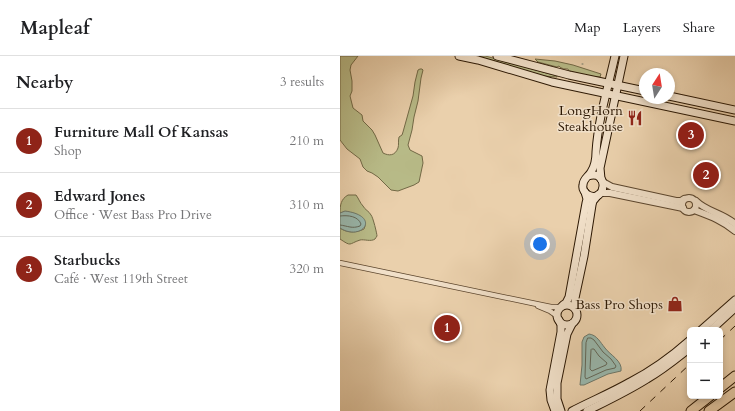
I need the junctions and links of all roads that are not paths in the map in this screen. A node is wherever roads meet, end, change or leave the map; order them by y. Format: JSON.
{"nodes":[{"id":1,"x":459,"y":56,"type":"edge"},
{"id":2,"x":497,"y":56,"type":"edge"},
{"id":3,"x":615,"y":56,"type":"edge"},
{"id":4,"x":624,"y":56,"type":"edge"},
{"id":5,"x":608,"y":83,"type":"junction"},
{"id":6,"x":617,"y":85,"type":"junction"},
{"id":7,"x":639,"y":90,"type":"edge"},
{"id":8,"x":606,"y":94,"type":"junction"},
{"id":9,"x":616,"y":95,"type":"junction"},
{"id":10,"x":675,"y":97,"type":"edge"},
{"id":11,"x":735,"y":110,"type":"edge"},
{"id":12,"x":735,"y":121,"type":"edge"},
{"id":13,"x":588,"y":176,"type":"junction"},
{"id":14,"x":602,"y":180,"type":"junction"},
{"id":15,"x":585,"y":192,"type":"junction"},
{"id":16,"x":599,"y":194,"type":"junction"},
{"id":17,"x":684,"y":200,"type":"junction"},
{"id":18,"x":696,"y":201,"type":"junction"},
{"id":19,"x":683,"y":208,"type":"junction"},
{"id":20,"x":694,"y":210,"type":"junction"},
{"id":21,"x":735,"y":224,"type":"edge"},
{"id":22,"x":735,"y":231,"type":"edge"},
{"id":23,"x":340,"y":263,"type":"edge"},
{"id":24,"x":735,"y":300,"type":"edge"},
{"id":25,"x":529,"y":302,"type":"junction"},
{"id":26,"x":562,"y":306,"type":"junction"},
{"id":27,"x":575,"y":308,"type":"junction"},
{"id":28,"x":735,"y":308,"type":"edge"},
{"id":29,"x":558,"y":318,"type":"junction"},
{"id":30,"x":572,"y":324,"type":"junction"},
{"id":31,"x":704,"y":327,"type":"edge"},
{"id":32,"x":714,"y":327,"type":"edge"},
{"id":33,"x":687,"y":343,"type":"edge"},
{"id":34,"x":687,"y":350,"type":"edge"},
{"id":35,"x":735,"y":376,"type":"edge"},
{"id":36,"x":723,"y":386,"type":"edge"},
{"id":37,"x":735,"y":392,"type":"edge"},
{"id":38,"x":706,"y":399,"type":"edge"},
{"id":39,"x":555,"y":411,"type":"edge"},
{"id":40,"x":561,"y":411,"type":"edge"},
{"id":41,"x":572,"y":411,"type":"edge"},
{"id":42,"x":587,"y":411,"type":"edge"},
{"id":43,"x":691,"y":411,"type":"edge"},
{"id":44,"x":709,"y":411,"type":"edge"}],
"edges":[{"from":1,"to":8,"type":"main road"},
{"from":2,"to":5,"type":"main road"},
{"from":3,"to":5,"type":"main road"},
{"from":4,"to":6,"type":"main road"},
{"from":5,"to":6,"type":"main road"},
{"from":5,"to":8,"type":"main road"},
{"from":6,"to":7,"type":"main road"},
{"from":6,"to":9,"type":"main road"},
{"from":8,"to":9,"type":"main road"},
{"from":8,"to":13,"type":"main road"},
{"from":9,"to":12,"type":"main road"},
{"from":9,"to":14,"type":"main road"},
{"from":10,"to":11,"type":"main road"},
{"from":13,"to":14,"type":"main road"},
{"from":13,"to":15,"type":"main road"},
{"from":14,"to":16,"type":"main road"},
{"from":14,"to":17,"type":"street"},
{"from":15,"to":16,"type":"main road"},
{"from":15,"to":26,"type":"main road"},
{"from":16,"to":19,"type":"street"},
{"from":16,"to":27,"type":"main road"},
{"from":17,"to":18,"type":"street"},
{"from":17,"to":19,"type":"street"},
{"from":18,"to":20,"type":"street"},
{"from":18,"to":21,"type":"street"},
{"from":19,"to":20,"type":"street"},
{"from":20,"to":22,"type":"street"},
{"from":23,"to":25,"type":"street"},
{"from":24,"to":31,"type":"main road"},
{"from":25,"to":26,"type":"street"},
{"from":25,"to":29,"type":"street"},
{"from":26,"to":27,"type":"main road"},
{"from":26,"to":29,"type":"main road"},
{"from":27,"to":30,"type":"main road"},
{"from":28,"to":32,"type":"main road"},
{"from":29,"to":30,"type":"main road"},
{"from":29,"to":39,"type":"main road"},
{"from":30,"to":40,"type":"main road"},
{"from":33,"to":41,"type":"main road"},
{"from":34,"to":42,"type":"main road"},
{"from":35,"to":36,"type":"highway"},
{"from":37,"to":44,"type":"highway"},
{"from":38,"to":43,"type":"highway"}]}
